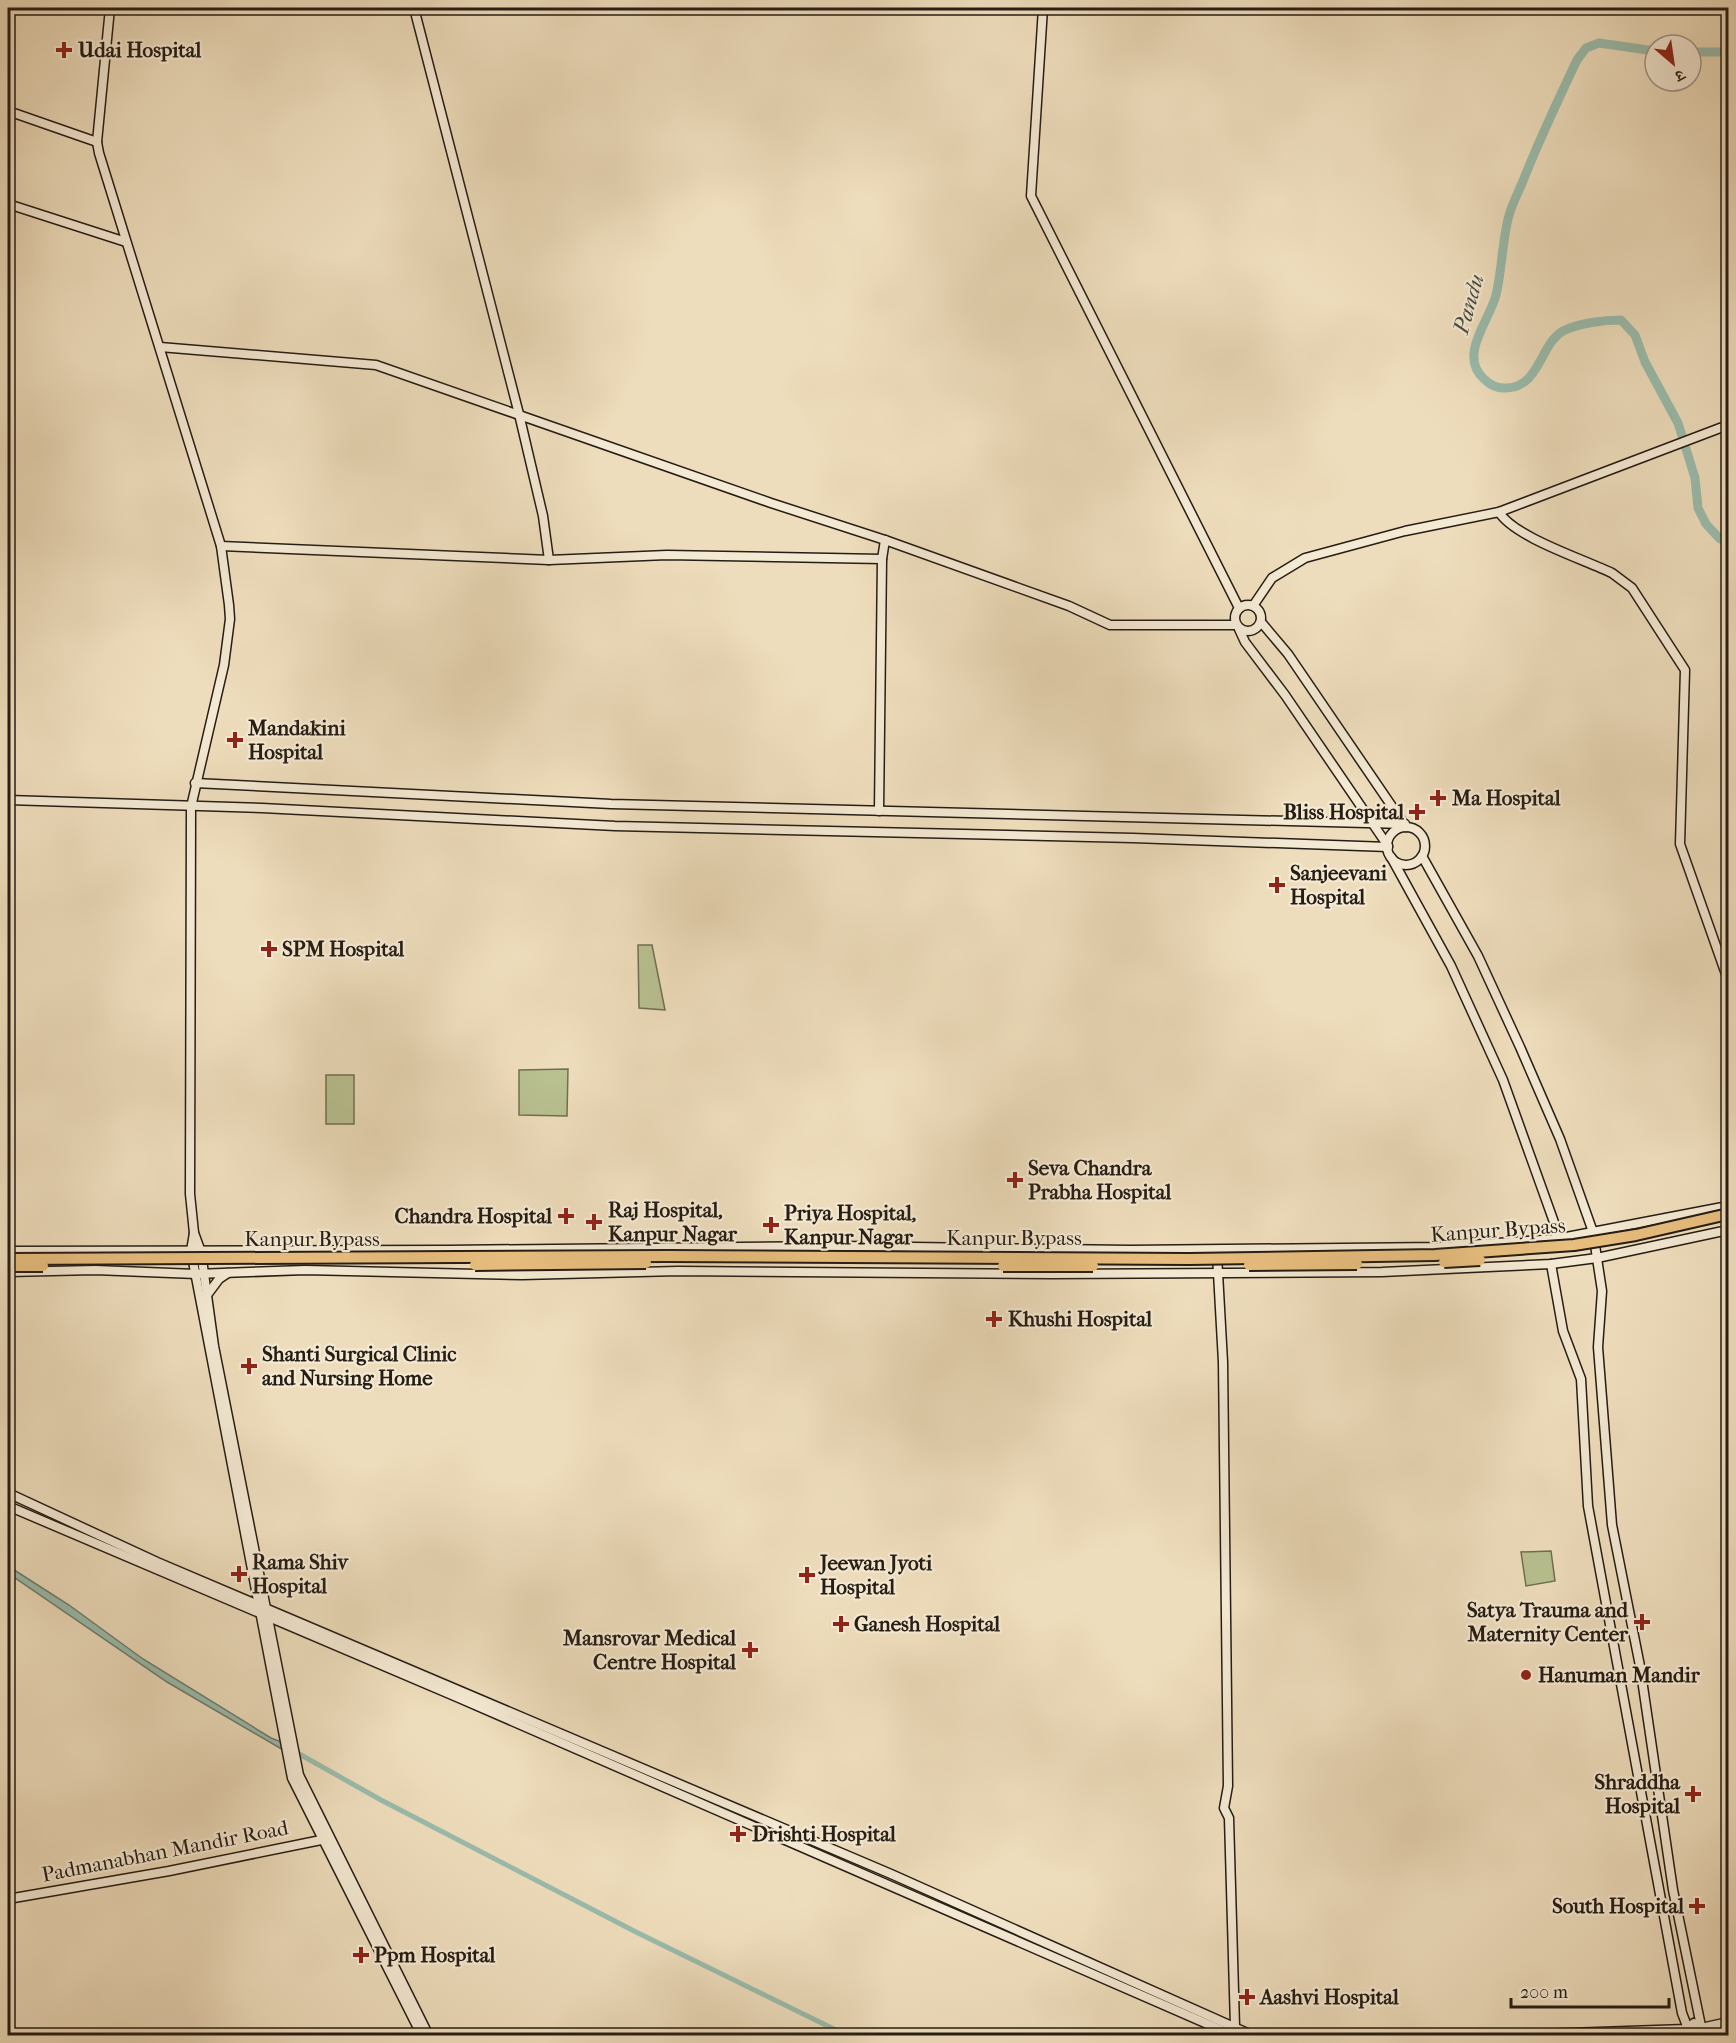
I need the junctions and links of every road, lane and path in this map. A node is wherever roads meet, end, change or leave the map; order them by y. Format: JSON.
{"nodes":[{"id":1,"x":110,"y":8,"type":"edge"},
{"id":2,"x":414,"y":8,"type":"edge"},
{"id":3,"x":1043,"y":8,"type":"edge"},
{"id":4,"x":8,"y":111,"type":"edge"},
{"id":5,"x":97,"y":142,"type":"junction"},
{"id":6,"x":8,"y":204,"type":"edge"},
{"id":7,"x":126,"y":242,"type":"junction"},
{"id":8,"x":160,"y":347,"type":"junction"},
{"id":9,"x":525,"y":416,"type":"junction"},
{"id":10,"x":1728,"y":425,"type":"edge"},
{"id":11,"x":1499,"y":512,"type":"junction"},
{"id":12,"x":885,"y":540,"type":"junction"},
{"id":13,"x":221,"y":546,"type":"junction"},
{"id":14,"x":882,"y":559,"type":"junction"},
{"id":15,"x":549,"y":560,"type":"junction"},
{"id":16,"x":1253,"y":606,"type":"junction"},
{"id":17,"x":1239,"y":608,"type":"junction"},
{"id":18,"x":1261,"y":622,"type":"junction"},
{"id":19,"x":1238,"y":627,"type":"junction"},
{"id":20,"x":195,"y":783,"type":"junction"},
{"id":21,"x":8,"y":800,"type":"edge"},
{"id":22,"x":190,"y":807,"type":"junction"},
{"id":23,"x":879,"y":810,"type":"junction"},
{"id":24,"x":1372,"y":823,"type":"junction"},
{"id":25,"x":1406,"y":826,"type":"junction"},
{"id":26,"x":1388,"y":846,"type":"junction"},
{"id":27,"x":1422,"y":856,"type":"junction"},
{"id":28,"x":1391,"y":857,"type":"junction"},
{"id":29,"x":1728,"y":980,"type":"edge"},
{"id":30,"x":1728,"y":1206,"type":"edge"},
{"id":31,"x":1728,"y":1214,"type":"edge"},
{"id":32,"x":1728,"y":1222,"type":"edge"},
{"id":33,"x":1728,"y":1230,"type":"edge"},
{"id":34,"x":1593,"y":1232,"type":"junction"},
{"id":35,"x":194,"y":1233,"type":"junction"},
{"id":36,"x":1556,"y":1239,"type":"junction"},
{"id":37,"x":1216,"y":1249,"type":"junction"},
{"id":38,"x":8,"y":1251,"type":"edge"},
{"id":39,"x":191,"y":1251,"type":"junction"},
{"id":40,"x":201,"y":1251,"type":"junction"},
{"id":41,"x":1597,"y":1258,"type":"junction"},
{"id":42,"x":8,"y":1259,"type":"edge"},
{"id":43,"x":1551,"y":1264,"type":"junction"},
{"id":44,"x":8,"y":1266,"type":"edge"},
{"id":45,"x":8,"y":1272,"type":"edge"},
{"id":46,"x":181,"y":1273,"type":"junction"},
{"id":47,"x":200,"y":1273,"type":"junction"},
{"id":48,"x":228,"y":1273,"type":"junction"},
{"id":49,"x":1217,"y":1273,"type":"junction"},
{"id":50,"x":203,"y":1293,"type":"junction"},
{"id":51,"x":8,"y":1493,"type":"edge"},
{"id":52,"x":8,"y":1506,"type":"edge"},
{"id":53,"x":262,"y":1611,"type":"junction"},
{"id":54,"x":326,"y":1839,"type":"junction"},
{"id":55,"x":8,"y":1899,"type":"edge"},
{"id":56,"x":1728,"y":2022,"type":"edge"},
{"id":57,"x":1716,"y":2027,"type":"junction"},
{"id":58,"x":1728,"y":2028,"type":"edge"},
{"id":59,"x":1687,"y":2030,"type":"edge"},
{"id":60,"x":1701,"y":2030,"type":"edge"},
{"id":61,"x":1235,"y":2031,"type":"edge"},
{"id":62,"x":422,"y":2036,"type":"edge"},
{"id":63,"x":429,"y":2036,"type":"edge"},
{"id":64,"x":1254,"y":2036,"type":"edge"},
{"id":65,"x":1481,"y":2036,"type":"edge"}],
"edges":[{"from":1,"to":5,"type":"street"},
{"from":2,"to":9,"type":"street"},
{"from":3,"to":17,"type":"street"},
{"from":4,"to":5,"type":"street"},
{"from":5,"to":7,"type":"street"},
{"from":6,"to":7,"type":"street"},
{"from":7,"to":8,"type":"street"},
{"from":8,"to":9,"type":"street"},
{"from":8,"to":13,"type":"street"},
{"from":9,"to":12,"type":"street"},
{"from":9,"to":15,"type":"street"},
{"from":10,"to":11,"type":"street"},
{"from":11,"to":16,"type":"street"},
{"from":11,"to":29,"type":"street"},
{"from":12,"to":14,"type":"street"},
{"from":12,"to":19,"type":"street"},
{"from":13,"to":15,"type":"street"},
{"from":13,"to":20,"type":"street"},
{"from":14,"to":15,"type":"street"},
{"from":14,"to":23,"type":"street"},
{"from":16,"to":17,"type":"street"},
{"from":16,"to":18,"type":"street"},
{"from":17,"to":19,"type":"street"},
{"from":18,"to":19,"type":"street"},
{"from":18,"to":25,"type":"street"},
{"from":19,"to":24,"type":"street"},
{"from":20,"to":22,"type":"street"},
{"from":20,"to":23,"type":"street"},
{"from":21,"to":22,"type":"street"},
{"from":22,"to":26,"type":"street"},
{"from":22,"to":35,"type":"street"},
{"from":23,"to":24,"type":"street"},
{"from":24,"to":25,"type":"street"},
{"from":24,"to":26,"type":"street"},
{"from":25,"to":26,"type":"street"},
{"from":25,"to":27,"type":"street"},
{"from":26,"to":28,"type":"street"},
{"from":27,"to":28,"type":"street"},
{"from":27,"to":34,"type":"street"},
{"from":28,"to":36,"type":"street"},
{"from":30,"to":34,"type":"street"},
{"from":31,"to":42,"type":"highway","name":"Kanpur Bypass","bridge":true},
{"from":32,"to":44,"type":"highway","name":"Kanpur Bypass","bridge":true},
{"from":33,"to":41,"type":"street"},
{"from":34,"to":36,"type":"street"},
{"from":34,"to":41,"type":"street"},
{"from":35,"to":39,"type":"street"},
{"from":35,"to":40,"type":"street"},
{"from":36,"to":37,"type":"street"},
{"from":37,"to":40,"type":"street"},
{"from":37,"to":49,"type":"street"},
{"from":38,"to":39,"type":"street"},
{"from":39,"to":40,"type":"street"},
{"from":39,"to":47,"type":"street"},
{"from":40,"to":47,"type":"street"},
{"from":41,"to":43,"type":"street"},
{"from":41,"to":60,"type":"street"},
{"from":43,"to":49,"type":"street"},
{"from":43,"to":59,"type":"street"},
{"from":45,"to":46,"type":"street"},
{"from":46,"to":47,"type":"street"},
{"from":46,"to":50,"type":"street"},
{"from":47,"to":48,"type":"street"},
{"from":47,"to":50,"type":"street"},
{"from":48,"to":49,"type":"street"},
{"from":48,"to":50,"type":"street"},
{"from":49,"to":61,"type":"street"},
{"from":50,"to":53,"type":"street"},
{"from":51,"to":53,"type":"street"},
{"from":52,"to":53,"type":"street"},
{"from":53,"to":54,"type":"street"},
{"from":53,"to":61,"type":"street"},
{"from":54,"to":55,"type":"street","name":"Padmanabhan Mandir Road"},
{"from":54,"to":62,"type":"street"},
{"from":54,"to":63,"type":"street"},
{"from":56,"to":57,"type":"street"},
{"from":57,"to":58,"type":"street"},
{"from":57,"to":60,"type":"street"},
{"from":59,"to":60,"type":"street"},
{"from":59,"to":65,"type":"street"},
{"from":61,"to":64,"type":"street"}]}
